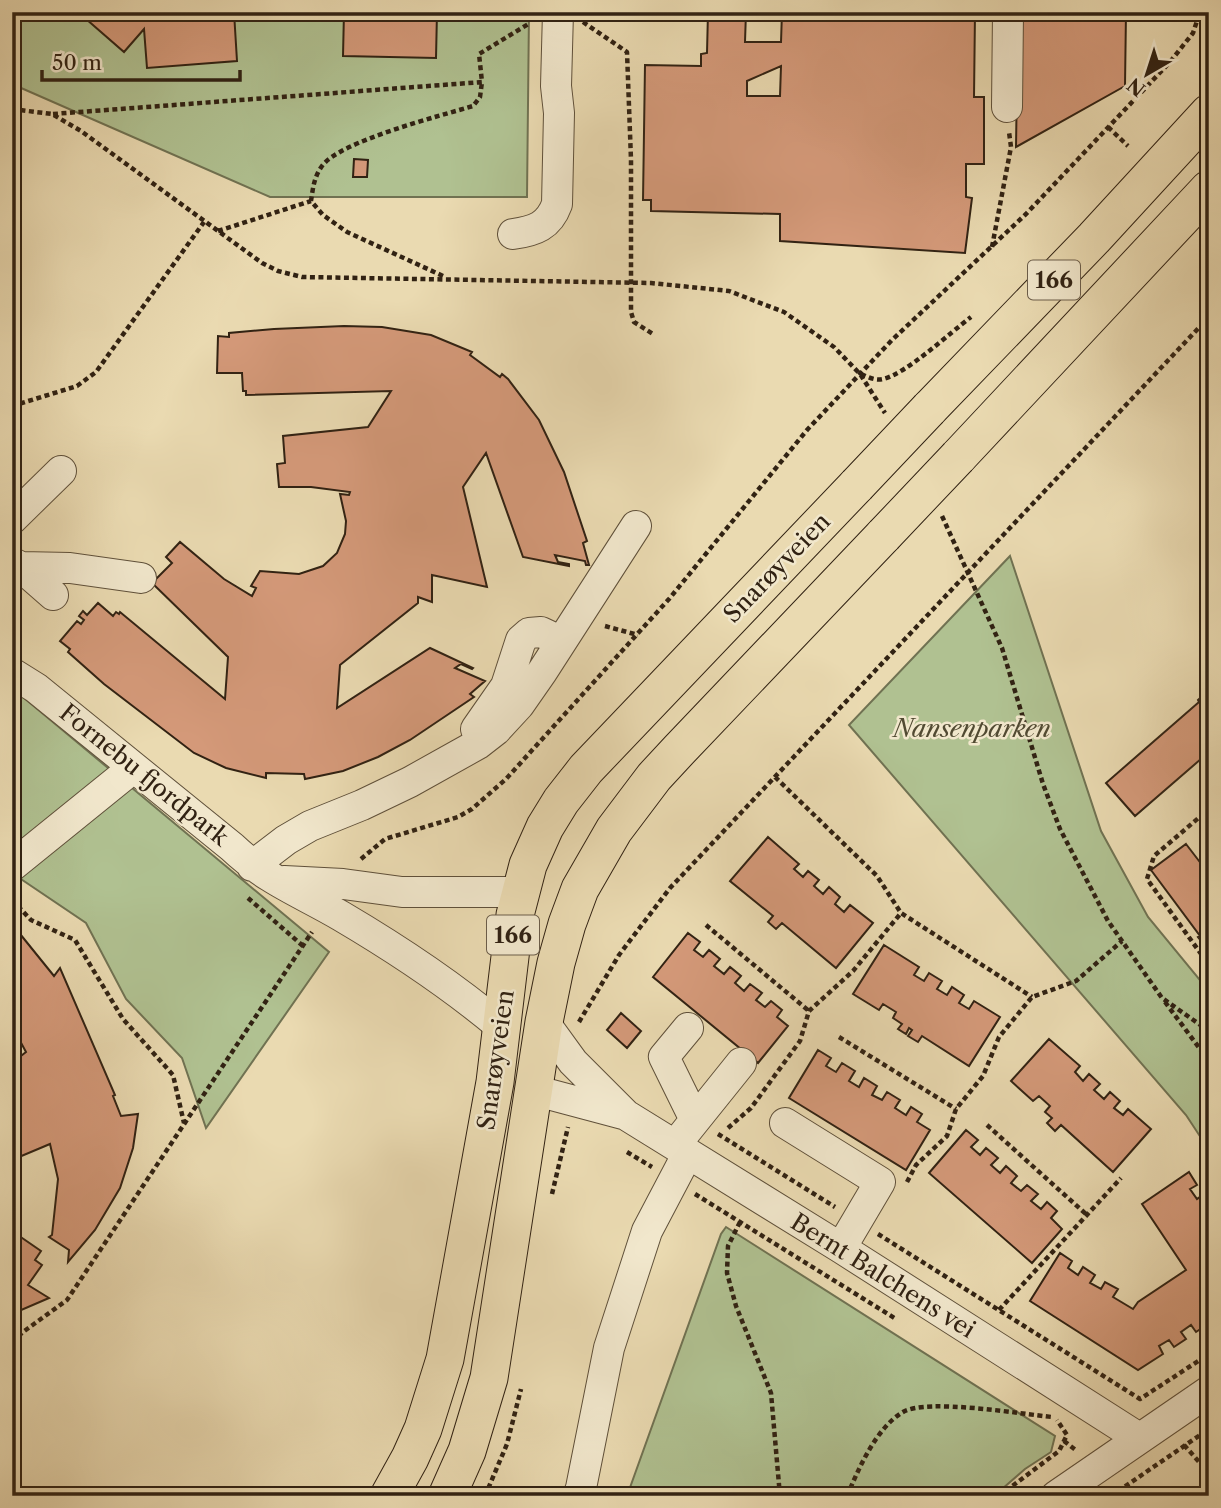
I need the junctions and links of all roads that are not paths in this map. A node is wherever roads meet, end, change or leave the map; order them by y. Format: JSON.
{"nodes":[{"id":1,"x":1008,"y":12,"type":"edge"},
{"id":2,"x":557,"y":17,"type":"edge"},
{"id":3,"x":1007,"y":107,"type":"road end"},
{"id":4,"x":1209,"y":113,"type":"edge"},
{"id":5,"x":1209,"y":189,"type":"edge"},
{"id":6,"x":513,"y":234,"type":"dead end"},
{"id":7,"x":61,"y":471,"type":"dead end"},
{"id":8,"x":12,"y":519,"type":"edge"},
{"id":9,"x":636,"y":526,"type":"dead end"},
{"id":10,"x":17,"y":565,"type":"edge"},
{"id":11,"x":141,"y":578,"type":"dead end"},
{"id":12,"x":53,"y":595,"type":"dead end"},
{"id":13,"x":12,"y":673,"type":"edge"},
{"id":14,"x":133,"y":768,"type":"junction"},
{"id":15,"x":12,"y":866,"type":"edge"},
{"id":16,"x":263,"y":873,"type":"junction"},
{"id":17,"x":521,"y":892,"type":"junction"},
{"id":18,"x":561,"y":1022,"type":"junction"},
{"id":19,"x":500,"y":1026,"type":"junction"},
{"id":20,"x":688,"y":1028,"type":"dead end"},
{"id":21,"x":741,"y":1063,"type":"dead end"},
{"id":22,"x":533,"y":1090,"type":"junction"},
{"id":23,"x":626,"y":1115,"type":"junction"},
{"id":24,"x":785,"y":1123,"type":"dead end"},
{"id":25,"x":707,"y":1127,"type":"junction"},
{"id":26,"x":682,"y":1149,"type":"junction"},
{"id":27,"x":841,"y":1248,"type":"junction"},
{"id":28,"x":1209,"y":1391,"type":"edge"},
{"id":29,"x":1139,"y":1438,"type":"junction"},
{"id":30,"x":389,"y":1496,"type":"edge"},
{"id":31,"x":447,"y":1496,"type":"edge"},
{"id":32,"x":578,"y":1496,"type":"edge"},
{"id":33,"x":1056,"y":1496,"type":"edge"}],
"edges":[{"from":1,"to":3,"type":"street"},
{"from":2,"to":6,"type":"street"},
{"from":4,"to":17,"type":"main road","name":"Snarøyveien","number":"166","bridge":true},
{"from":5,"to":18,"type":"main road","name":"Snarøyveien","number":"166","bridge":true},
{"from":7,"to":8,"type":"street"},
{"from":9,"to":16,"type":"street"},
{"from":10,"to":11,"type":"street"},
{"from":10,"to":12,"type":"street"},
{"from":13,"to":14,"type":"street","name":"Fornebu fjordpark"},
{"from":14,"to":15,"type":"street"},
{"from":14,"to":16,"type":"street","name":"Fornebu fjordpark"},
{"from":16,"to":17,"type":"street"},
{"from":16,"to":19,"type":"street","name":"Fornebu fjordpark"},
{"from":17,"to":19,"type":"main road","name":"Snarøyveien","number":"166"},
{"from":18,"to":22,"type":"main road","name":"Snarøyveien","number":"166"},
{"from":18,"to":23,"type":"street","name":"Bernt Balchens vei"},
{"from":19,"to":30,"type":"main road","name":"Snarøyveien","number":"166"},
{"from":20,"to":25,"type":"street"},
{"from":21,"to":25,"type":"street"},
{"from":22,"to":23,"type":"street","name":"Bernt Balchens vei"},
{"from":22,"to":31,"type":"main road","name":"Snarøyveien","number":"166"},
{"from":23,"to":26,"type":"street","name":"Bernt Balchens vei"},
{"from":24,"to":27,"type":"street"},
{"from":25,"to":26,"type":"street"},
{"from":26,"to":27,"type":"street","name":"Bernt Balchens vei"},
{"from":26,"to":32,"type":"street"},
{"from":27,"to":29,"type":"street","name":"Bernt Balchens vei"},
{"from":28,"to":29,"type":"street"},
{"from":29,"to":33,"type":"street"}]}
